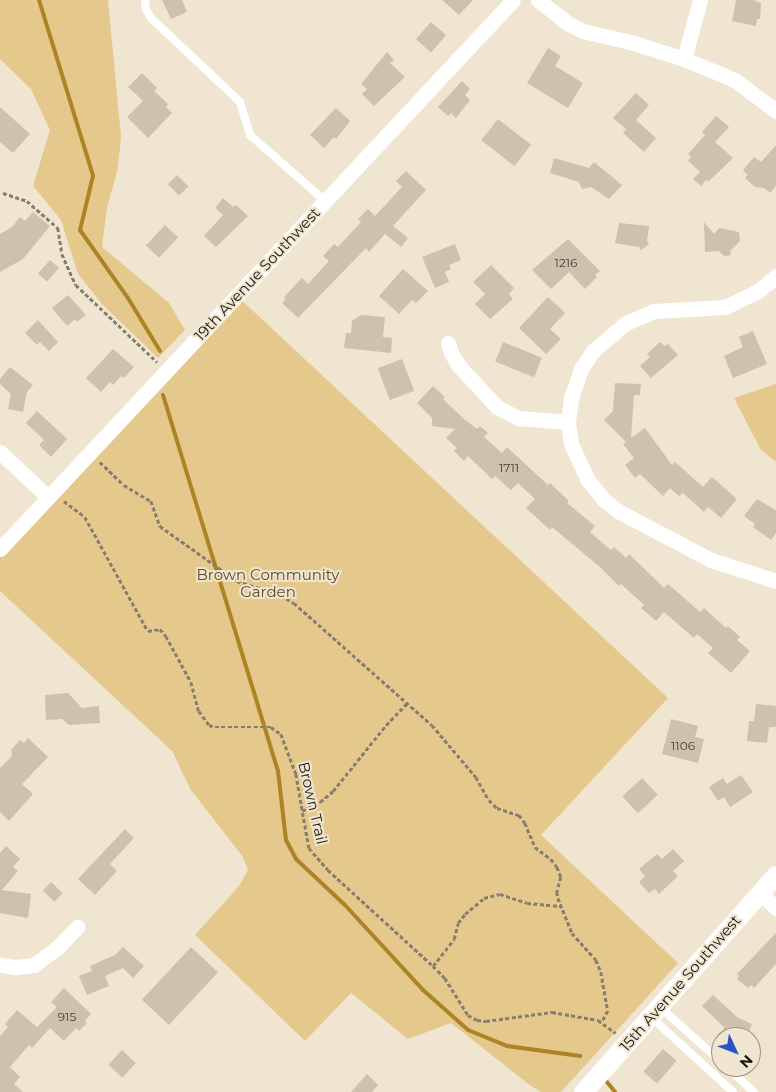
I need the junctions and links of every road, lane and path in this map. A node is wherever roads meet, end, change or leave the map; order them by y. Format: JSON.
{"nodes":[{"id":1,"x":145,"y":0,"type":"edge"},
{"id":2,"x":513,"y":0,"type":"edge"},
{"id":3,"x":538,"y":0,"type":"edge"},
{"id":4,"x":700,"y":0,"type":"edge"},
{"id":5,"x":684,"y":59,"type":"junction"},
{"id":6,"x":776,"y":111,"type":"edge"},
{"id":7,"x":3,"y":193,"type":"dead end"},
{"id":8,"x":325,"y":201,"type":"junction"},
{"id":9,"x":776,"y":276,"type":"edge"},
{"id":10,"x":448,"y":343,"type":"dead end"},
{"id":11,"x":157,"y":361,"type":"dead end"},
{"id":12,"x":568,"y":422,"type":"junction"},
{"id":13,"x":0,"y":452,"type":"edge"},
{"id":14,"x":99,"y":461,"type":"dead end"},
{"id":15,"x":55,"y":498,"type":"junction"},
{"id":16,"x":0,"y":548,"type":"edge"},
{"id":17,"x":776,"y":581,"type":"edge"},
{"id":18,"x":408,"y":703,"type":"junction"},
{"id":19,"x":302,"y":811,"type":"junction"},
{"id":20,"x":776,"y":875,"type":"edge"},
{"id":21,"x":760,"y":893,"type":"junction"},
{"id":22,"x":561,"y":906,"type":"junction"},
{"id":23,"x":776,"y":908,"type":"edge"},
{"id":24,"x":77,"y":927,"type":"dead end"},
{"id":25,"x":0,"y":965,"type":"edge"},
{"id":26,"x":434,"y":966,"type":"junction"},
{"id":27,"x":655,"y":1012,"type":"junction"},
{"id":28,"x":602,"y":1022,"type":"junction"},
{"id":29,"x":617,"y":1034,"type":"dead end"},
{"id":30,"x":711,"y":1054,"type":"edge"},
{"id":31,"x":738,"y":1077,"type":"edge"},
{"id":32,"x":583,"y":1092,"type":"edge"},
{"id":33,"x":733,"y":1092,"type":"edge"},
{"id":34,"x":754,"y":1092,"type":"edge"}],
"edges":[{"from":1,"to":8,"type":"lane"},
{"from":2,"to":8,"type":"street","name":"19th Avenue Southwest"},
{"from":3,"to":5,"type":"street"},
{"from":4,"to":5,"type":"street"},
{"from":5,"to":6,"type":"street"},
{"from":7,"to":11,"type":"path"},
{"from":8,"to":15,"type":"street","name":"19th Avenue Southwest"},
{"from":9,"to":12,"type":"street"},
{"from":10,"to":12,"type":"street"},
{"from":12,"to":17,"type":"street"},
{"from":13,"to":15,"type":"street"},
{"from":14,"to":18,"type":"path"},
{"from":15,"to":16,"type":"street","name":"19th Avenue Southwest"},
{"from":15,"to":19,"type":"path","name":"Brown Trail"},
{"from":18,"to":19,"type":"path"},
{"from":18,"to":22,"type":"path"},
{"from":19,"to":26,"type":"path","name":"Brown Trail"},
{"from":20,"to":21,"type":"street","name":"15th Avenue Southwest"},
{"from":21,"to":23,"type":"street"},
{"from":21,"to":27,"type":"street","name":"15th Avenue Southwest"},
{"from":22,"to":26,"type":"path"},
{"from":22,"to":28,"type":"path"},
{"from":24,"to":25,"type":"street"},
{"from":26,"to":28,"type":"path","name":"Brown Trail"},
{"from":27,"to":30,"type":"lane"},
{"from":27,"to":32,"type":"street","name":"15th Avenue Southwest"},
{"from":27,"to":33,"type":"lane"},
{"from":28,"to":29,"type":"path","name":"Brown Trail"},
{"from":31,"to":34,"type":"lane"}]}
